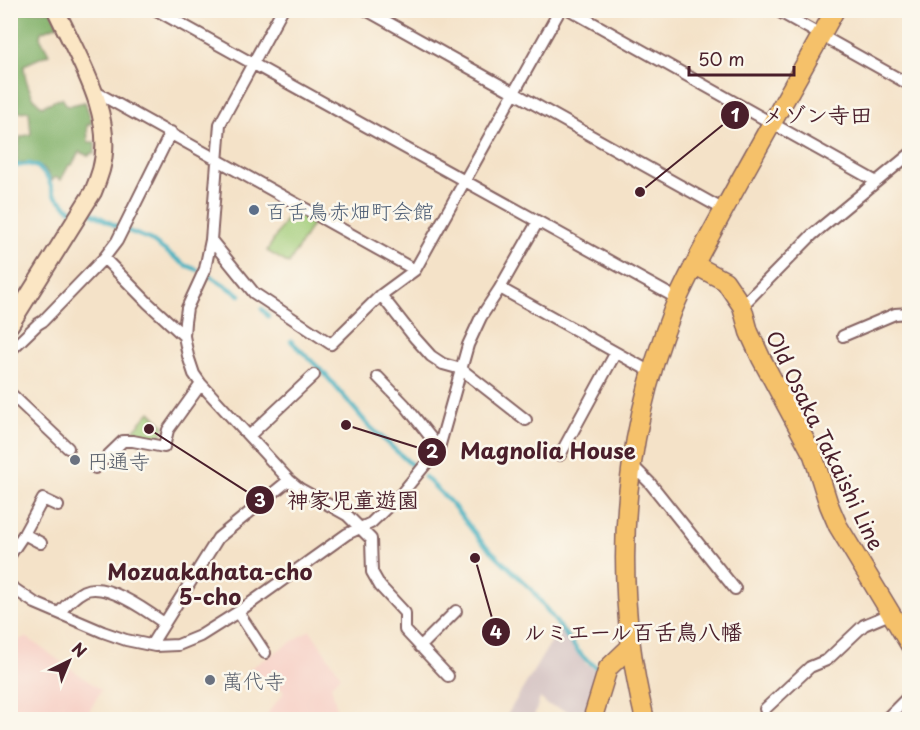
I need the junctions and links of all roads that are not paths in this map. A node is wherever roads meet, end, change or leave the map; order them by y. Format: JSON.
{"nodes":[{"id":1,"x":56,"y":10,"type":"edge"},
{"id":2,"x":156,"y":10,"type":"edge"},
{"id":3,"x":282,"y":10,"type":"edge"},
{"id":4,"x":366,"y":10,"type":"edge"},
{"id":5,"x":560,"y":10,"type":"edge"},
{"id":6,"x":570,"y":10,"type":"edge"},
{"id":7,"x":776,"y":10,"type":"edge"},
{"id":8,"x":834,"y":10,"type":"edge"},
{"id":9,"x":821,"y":36,"type":"junction"},
{"id":10,"x":253,"y":64,"type":"junction"},
{"id":11,"x":909,"y":85,"type":"edge"},
{"id":12,"x":93,"y":91,"type":"junction"},
{"id":13,"x":513,"y":92,"type":"junction"},
{"id":14,"x":771,"y":123,"type":"junction"},
{"id":15,"x":171,"y":132,"type":"junction"},
{"id":16,"x":909,"y":153,"type":"edge"},
{"id":17,"x":218,"y":160,"type":"junction"},
{"id":18,"x":464,"y":181,"type":"junction"},
{"id":19,"x":875,"y":181,"type":"junction"},
{"id":20,"x":724,"y":210,"type":"junction"},
{"id":21,"x":537,"y":222,"type":"junction"},
{"id":22,"x":211,"y":240,"type":"junction"},
{"id":23,"x":104,"y":258,"type":"junction"},
{"id":24,"x":695,"y":265,"type":"junction"},
{"id":25,"x":415,"y":270,"type":"junction"},
{"id":26,"x":500,"y":288,"type":"junction"},
{"id":27,"x":381,"y":295,"type":"junction"},
{"id":28,"x":678,"y":299,"type":"junction"},
{"id":29,"x":742,"y":306,"type":"junction"},
{"id":30,"x":909,"y":314,"type":"edge"},
{"id":31,"x":10,"y":325,"type":"edge"},
{"id":32,"x":184,"y":336,"type":"junction"},
{"id":33,"x":843,"y":336,"type":"dead end"},
{"id":34,"x":10,"y":351,"type":"edge"},
{"id":35,"x":615,"y":354,"type":"junction"},
{"id":36,"x":461,"y":369,"type":"junction"},
{"id":37,"x":651,"y":372,"type":"junction"},
{"id":38,"x":314,"y":375,"type":"dead end"},
{"id":39,"x":378,"y":377,"type":"dead end"},
{"id":40,"x":201,"y":384,"type":"junction"},
{"id":41,"x":10,"y":393,"type":"edge"},
{"id":42,"x":526,"y":420,"type":"dead end"},
{"id":43,"x":249,"y":436,"type":"junction"},
{"id":44,"x":68,"y":448,"type":"dead end"},
{"id":45,"x":439,"y":448,"type":"junction"},
{"id":46,"x":560,"y":455,"type":"dead end"},
{"id":47,"x":631,"y":463,"type":"junction"},
{"id":48,"x":94,"y":468,"type":"dead end"},
{"id":49,"x":289,"y":480,"type":"junction"},
{"id":50,"x":58,"y":506,"type":"dead end"},
{"id":51,"x":360,"y":528,"type":"junction"},
{"id":52,"x":24,"y":534,"type":"junction"},
{"id":53,"x":41,"y":543,"type":"dead end"},
{"id":54,"x":10,"y":555,"type":"edge"},
{"id":55,"x":10,"y":586,"type":"edge"},
{"id":56,"x":735,"y":589,"type":"dead end"},
{"id":57,"x":456,"y":610,"type":"dead end"},
{"id":58,"x":238,"y":612,"type":"junction"},
{"id":59,"x":59,"y":613,"type":"junction"},
{"id":60,"x":890,"y":614,"type":"junction"},
{"id":61,"x":164,"y":623,"type":"junction"},
{"id":62,"x":151,"y":645,"type":"junction"},
{"id":63,"x":909,"y":645,"type":"edge"},
{"id":64,"x":420,"y":647,"type":"junction"},
{"id":65,"x":630,"y":647,"type":"junction"},
{"id":66,"x":265,"y":653,"type":"dead end"},
{"id":67,"x":448,"y":676,"type":"dead end"},
{"id":68,"x":909,"y":695,"type":"edge"},
{"id":69,"x":765,"y":709,"type":"dead end"},
{"id":70,"x":592,"y":720,"type":"edge"},
{"id":71,"x":645,"y":720,"type":"edge"},
{"id":72,"x":885,"y":720,"type":"edge"}],
"edges":[{"from":1,"to":12,"type":"main road"},
{"from":2,"to":10,"type":"street"},
{"from":3,"to":10,"type":"street"},
{"from":4,"to":13,"type":"street"},
{"from":5,"to":13,"type":"street"},
{"from":6,"to":14,"type":"street"},
{"from":7,"to":9,"type":"street"},
{"from":8,"to":9,"type":"main road"},
{"from":9,"to":11,"type":"street"},
{"from":9,"to":14,"type":"main road"},
{"from":10,"to":17,"type":"street"},
{"from":10,"to":18,"type":"street"},
{"from":12,"to":15,"type":"street"},
{"from":12,"to":31,"type":"main road"},
{"from":13,"to":18,"type":"street"},
{"from":13,"to":20,"type":"street"},
{"from":14,"to":19,"type":"street"},
{"from":14,"to":20,"type":"main road"},
{"from":15,"to":17,"type":"street"},
{"from":15,"to":23,"type":"street"},
{"from":16,"to":19,"type":"street"},
{"from":17,"to":22,"type":"street"},
{"from":17,"to":25,"type":"street"},
{"from":18,"to":21,"type":"street"},
{"from":18,"to":25,"type":"street"},
{"from":19,"to":29,"type":"street"},
{"from":20,"to":24,"type":"main road"},
{"from":21,"to":26,"type":"street"},
{"from":21,"to":28,"type":"street"},
{"from":22,"to":27,"type":"street"},
{"from":22,"to":32,"type":"street"},
{"from":23,"to":32,"type":"street"},
{"from":23,"to":34,"type":"street"},
{"from":24,"to":28,"type":"main road"},
{"from":24,"to":29,"type":"main road","name":"Old Osaka Takaishi Line"},
{"from":25,"to":27,"type":"street"},
{"from":26,"to":35,"type":"street"},
{"from":26,"to":36,"type":"street"},
{"from":27,"to":36,"type":"street"},
{"from":28,"to":37,"type":"main road"},
{"from":29,"to":60,"type":"main road","name":"Old Osaka Takaishi Line"},
{"from":30,"to":33,"type":"street"},
{"from":32,"to":40,"type":"street"},
{"from":35,"to":37,"type":"street"},
{"from":35,"to":46,"type":"street"},
{"from":36,"to":42,"type":"street"},
{"from":36,"to":45,"type":"street"},
{"from":37,"to":47,"type":"main road"},
{"from":38,"to":43,"type":"street"},
{"from":39,"to":45,"type":"street"},
{"from":40,"to":43,"type":"street"},
{"from":40,"to":48,"type":"street"},
{"from":41,"to":44,"type":"street"},
{"from":43,"to":49,"type":"street"},
{"from":45,"to":51,"type":"street"},
{"from":47,"to":56,"type":"street"},
{"from":47,"to":65,"type":"main road"},
{"from":49,"to":51,"type":"street"},
{"from":49,"to":61,"type":"street"},
{"from":50,"to":52,"type":"street"},
{"from":51,"to":58,"type":"street"},
{"from":51,"to":64,"type":"street"},
{"from":52,"to":53,"type":"street"},
{"from":52,"to":54,"type":"street"},
{"from":55,"to":59,"type":"street"},
{"from":57,"to":64,"type":"street"},
{"from":58,"to":62,"type":"street"},
{"from":58,"to":66,"type":"street"},
{"from":59,"to":61,"type":"street"},
{"from":59,"to":62,"type":"street"},
{"from":60,"to":63,"type":"main road","name":"Old Osaka Takaishi Line"},
{"from":60,"to":69,"type":"street"},
{"from":61,"to":62,"type":"street"},
{"from":64,"to":67,"type":"street"},
{"from":65,"to":70,"type":"main road"},
{"from":65,"to":71,"type":"main road"},
{"from":68,"to":72,"type":"street"}]}
